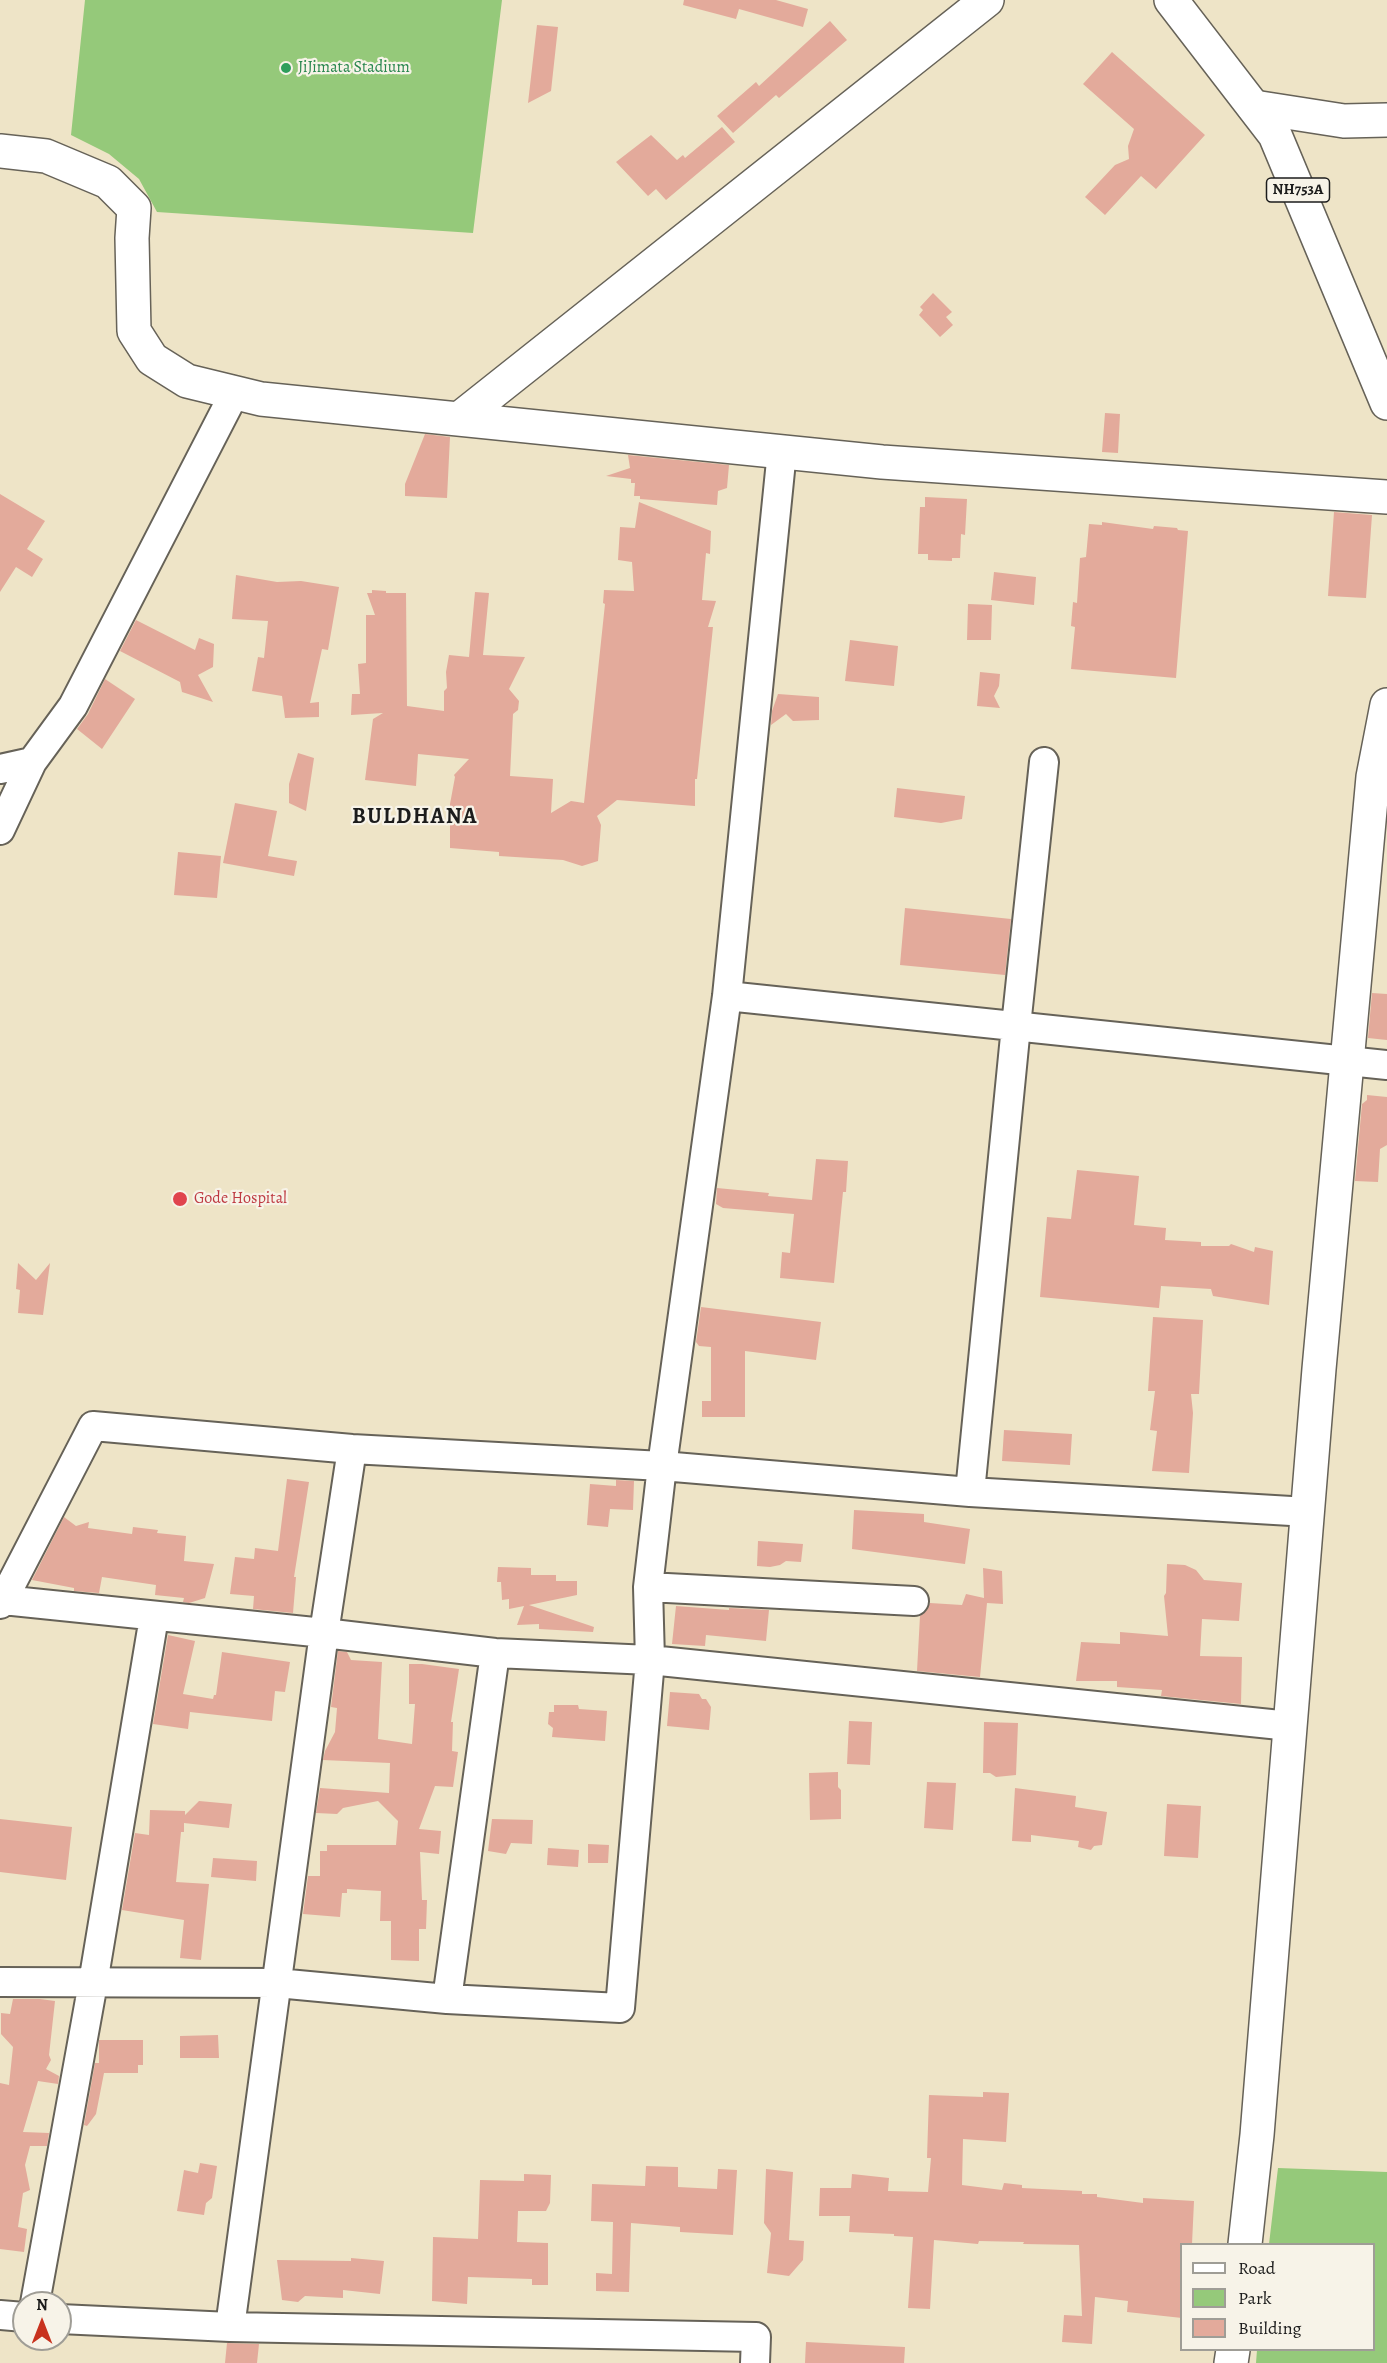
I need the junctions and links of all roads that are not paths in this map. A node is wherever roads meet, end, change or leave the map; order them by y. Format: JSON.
{"nodes":[{"id":1,"x":987,"y":0,"type":"edge"},
{"id":2,"x":1171,"y":0,"type":"edge"},
{"id":3,"x":1254,"y":107,"type":"junction"},
{"id":4,"x":1387,"y":120,"type":"edge"},
{"id":5,"x":0,"y":151,"type":"edge"},
{"id":6,"x":235,"y":392,"type":"junction"},
{"id":7,"x":1387,"y":403,"type":"edge"},
{"id":8,"x":459,"y":419,"type":"junction"},
{"id":9,"x":782,"y":452,"type":"junction"},
{"id":10,"x":1387,"y":497,"type":"edge"},
{"id":11,"x":1387,"y":705,"type":"edge"},
{"id":12,"x":32,"y":762,"type":"junction"},
{"id":13,"x":1044,"y":762,"type":"dead end"},
{"id":14,"x":0,"y":769,"type":"edge"},
{"id":15,"x":0,"y":830,"type":"edge"},
{"id":16,"x":727,"y":996,"type":"junction"},
{"id":17,"x":1016,"y":1026,"type":"junction"},
{"id":18,"x":1347,"y":1062,"type":"junction"},
{"id":19,"x":1387,"y":1065,"type":"edge"},
{"id":20,"x":352,"y":1449,"type":"junction"},
{"id":21,"x":662,"y":1466,"type":"junction"},
{"id":22,"x":970,"y":1492,"type":"junction"},
{"id":23,"x":1308,"y":1512,"type":"junction"},
{"id":24,"x":648,"y":1587,"type":"junction"},
{"id":25,"x":914,"y":1601,"type":"dead end"},
{"id":26,"x":1,"y":1602,"type":"edge"},
{"id":27,"x":154,"y":1617,"type":"junction"},
{"id":28,"x":324,"y":1633,"type":"junction"},
{"id":29,"x":495,"y":1653,"type":"junction"},
{"id":30,"x":650,"y":1660,"type":"junction"},
{"id":31,"x":1290,"y":1726,"type":"junction"},
{"id":32,"x":0,"y":1982,"type":"edge"},
{"id":33,"x":93,"y":1983,"type":"junction"},
{"id":34,"x":277,"y":1983,"type":"junction"},
{"id":35,"x":447,"y":1999,"type":"junction"},
{"id":36,"x":1245,"y":2243,"type":"edge"},
{"id":37,"x":37,"y":2291,"type":"edge"},
{"id":38,"x":72,"y":2320,"type":"edge"},
{"id":39,"x":230,"y":2327,"type":"junction"},
{"id":40,"x":755,"y":2363,"type":"edge"}],
"edges":[{"from":1,"to":8,"type":"main road"},
{"from":2,"to":3,"type":"main road","number":"NH753A"},
{"from":3,"to":4,"type":"main road"},
{"from":3,"to":7,"type":"main road","number":"NH753A"},
{"from":5,"to":6,"type":"main road"},
{"from":6,"to":8,"type":"main road"},
{"from":6,"to":12,"type":"street"},
{"from":8,"to":9,"type":"main road"},
{"from":9,"to":10,"type":"main road"},
{"from":9,"to":16,"type":"street"},
{"from":11,"to":18,"type":"main road"},
{"from":12,"to":14,"type":"street"},
{"from":12,"to":15,"type":"street"},
{"from":13,"to":17,"type":"street"},
{"from":16,"to":17,"type":"street"},
{"from":16,"to":21,"type":"street"},
{"from":17,"to":18,"type":"street"},
{"from":17,"to":22,"type":"street"},
{"from":18,"to":19,"type":"street"},
{"from":18,"to":23,"type":"main road"},
{"from":20,"to":21,"type":"street"},
{"from":20,"to":26,"type":"street"},
{"from":20,"to":28,"type":"street"},
{"from":21,"to":22,"type":"street"},
{"from":21,"to":24,"type":"street"},
{"from":22,"to":23,"type":"street"},
{"from":23,"to":31,"type":"main road"},
{"from":24,"to":25,"type":"street"},
{"from":24,"to":30,"type":"street"},
{"from":26,"to":27,"type":"street"},
{"from":27,"to":28,"type":"street"},
{"from":27,"to":33,"type":"street"},
{"from":28,"to":29,"type":"street"},
{"from":28,"to":34,"type":"street"},
{"from":29,"to":30,"type":"street"},
{"from":29,"to":35,"type":"street"},
{"from":30,"to":31,"type":"street"},
{"from":30,"to":35,"type":"street"},
{"from":31,"to":36,"type":"main road"},
{"from":32,"to":33,"type":"street"},
{"from":33,"to":34,"type":"street"},
{"from":33,"to":37,"type":"street"},
{"from":34,"to":35,"type":"street"},
{"from":34,"to":39,"type":"street"},
{"from":38,"to":39,"type":"street"},
{"from":39,"to":40,"type":"street"}]}
